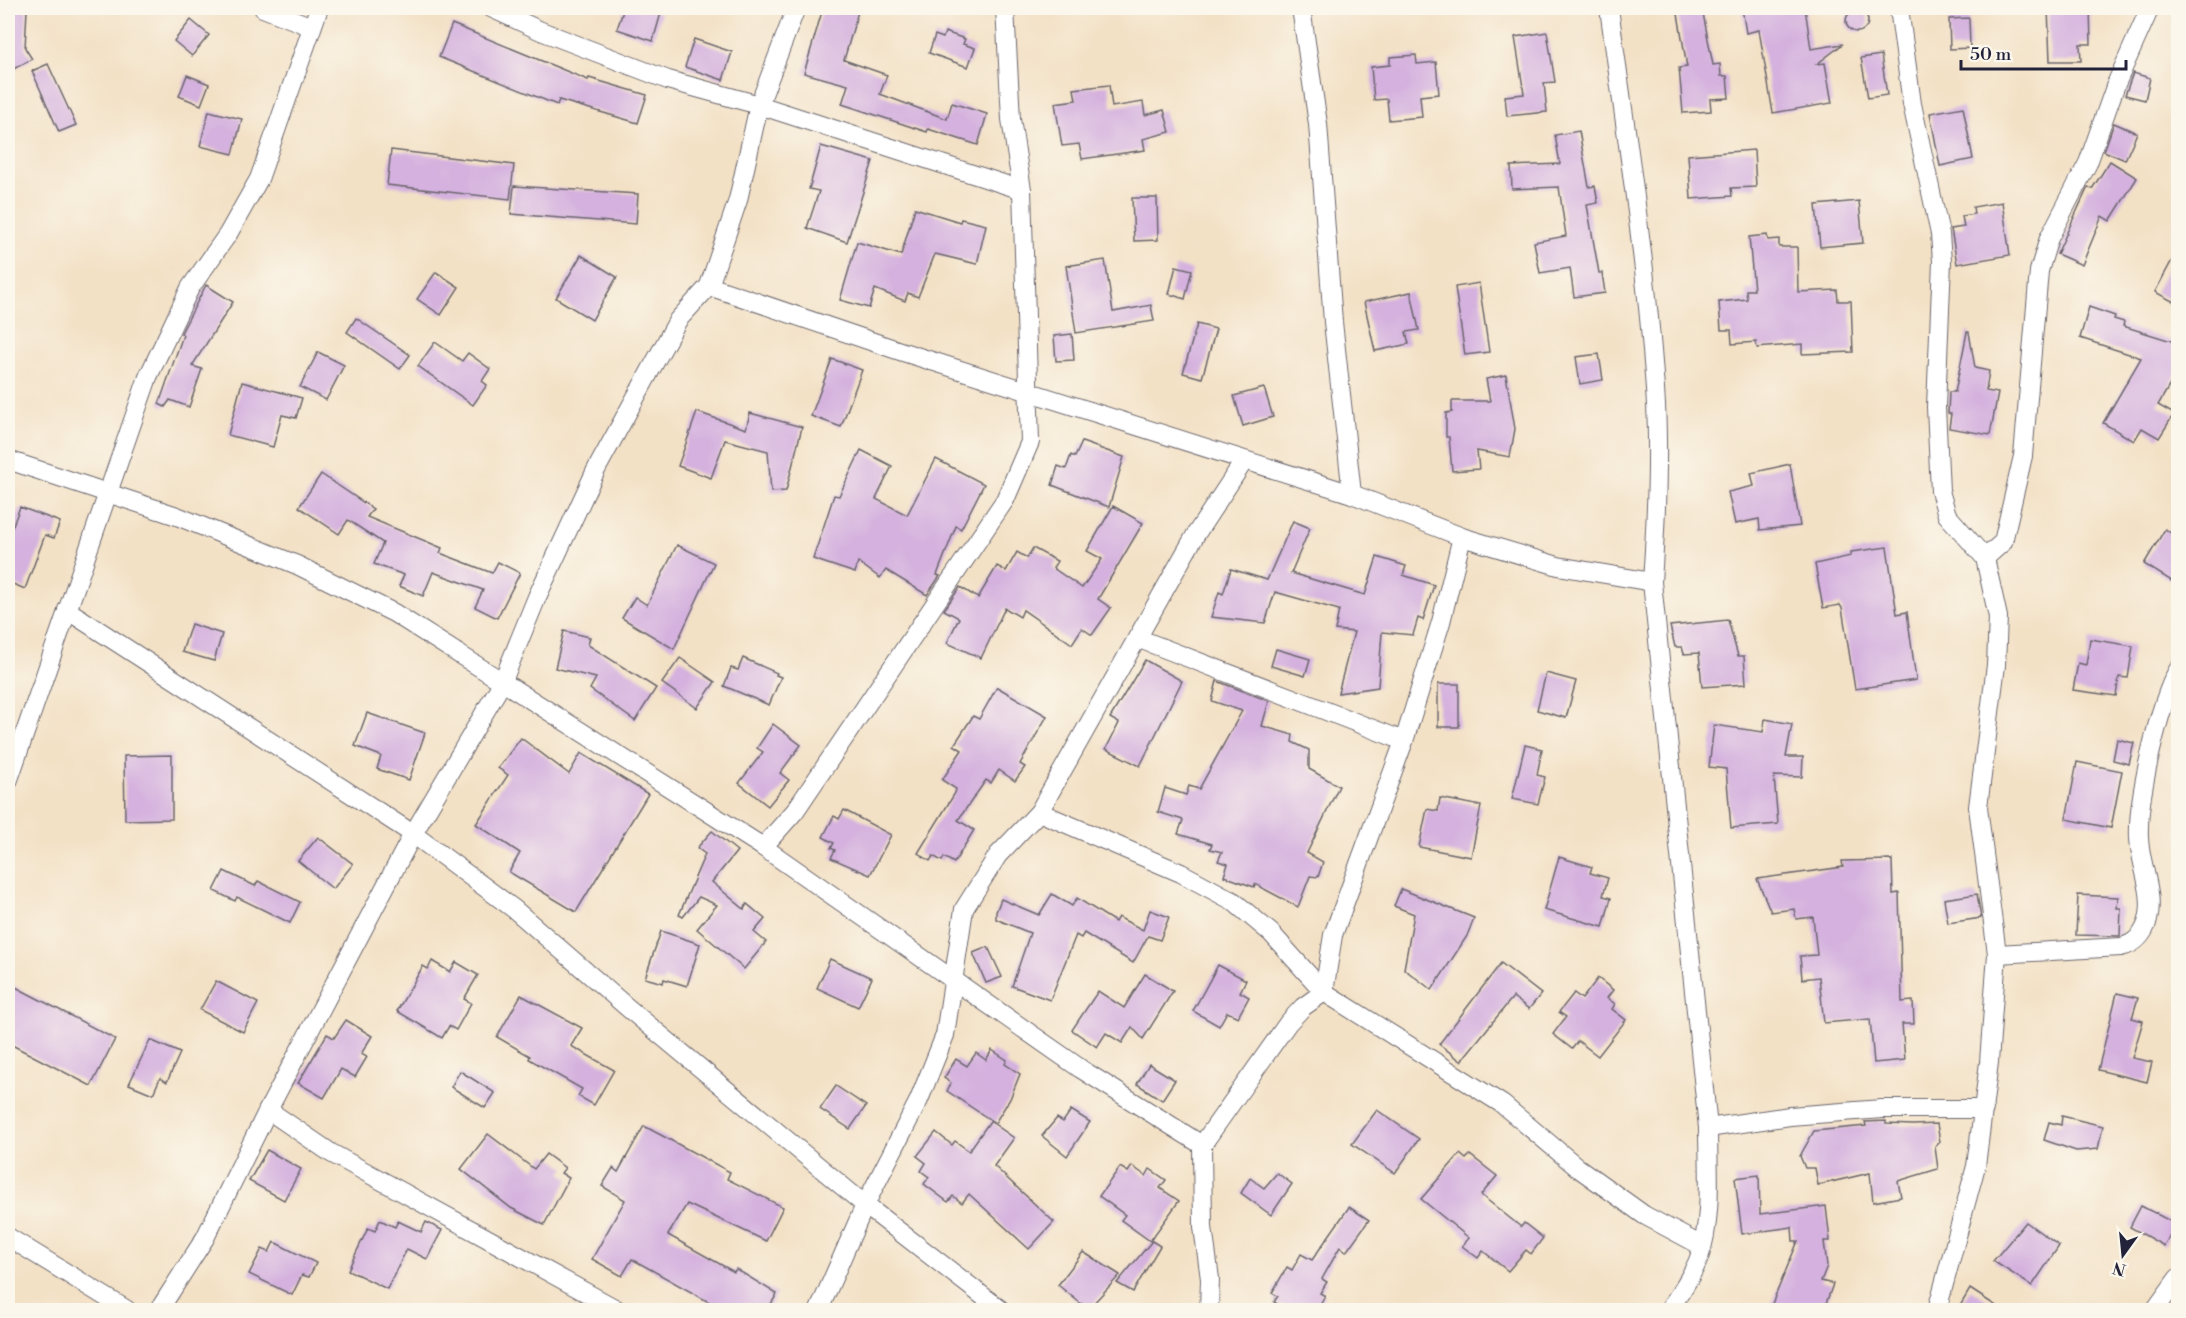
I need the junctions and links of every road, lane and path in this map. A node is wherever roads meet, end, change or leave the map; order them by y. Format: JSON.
{"nodes":[{"id":1,"x":263,"y":8,"type":"edge"},
{"id":2,"x":319,"y":8,"type":"edge"},
{"id":3,"x":491,"y":8,"type":"edge"},
{"id":4,"x":796,"y":8,"type":"edge"},
{"id":5,"x":1005,"y":8,"type":"edge"},
{"id":6,"x":1301,"y":8,"type":"edge"},
{"id":7,"x":1609,"y":8,"type":"edge"},
{"id":8,"x":1899,"y":8,"type":"edge"},
{"id":9,"x":2150,"y":8,"type":"edge"},
{"id":10,"x":312,"y":27,"type":"junction"},
{"id":11,"x":759,"y":105,"type":"junction"},
{"id":12,"x":1022,"y":190,"type":"junction"},
{"id":13,"x":709,"y":286,"type":"junction"},
{"id":14,"x":1029,"y":393,"type":"junction"},
{"id":15,"x":8,"y":460,"type":"edge"},
{"id":16,"x":1244,"y":461,"type":"junction"},
{"id":17,"x":109,"y":492,"type":"junction"},
{"id":18,"x":1352,"y":494,"type":"junction"},
{"id":19,"x":1462,"y":537,"type":"junction"},
{"id":20,"x":1985,"y":558,"type":"junction"},
{"id":21,"x":1652,"y":582,"type":"junction"},
{"id":22,"x":67,"y":610,"type":"junction"},
{"id":23,"x":1137,"y":638,"type":"junction"},
{"id":24,"x":2178,"y":670,"type":"edge"},
{"id":25,"x":502,"y":684,"type":"junction"},
{"id":26,"x":1404,"y":741,"type":"junction"},
{"id":27,"x":8,"y":782,"type":"edge"},
{"id":28,"x":1038,"y":812,"type":"junction"},
{"id":29,"x":413,"y":834,"type":"junction"},
{"id":30,"x":763,"y":848,"type":"junction"},
{"id":31,"x":1997,"y":954,"type":"junction"},
{"id":32,"x":955,"y":979,"type":"junction"},
{"id":33,"x":1324,"y":992,"type":"junction"},
{"id":34,"x":1984,"y":1109,"type":"junction"},
{"id":35,"x":268,"y":1110,"type":"junction"},
{"id":36,"x":1708,"y":1128,"type":"junction"},
{"id":37,"x":1202,"y":1144,"type":"junction"},
{"id":38,"x":865,"y":1205,"type":"junction"},
{"id":39,"x":8,"y":1237,"type":"edge"},
{"id":40,"x":1702,"y":1246,"type":"junction"},
{"id":41,"x":2178,"y":1278,"type":"edge"},
{"id":42,"x":127,"y":1311,"type":"edge"},
{"id":43,"x":159,"y":1311,"type":"edge"},
{"id":44,"x":618,"y":1311,"type":"edge"},
{"id":45,"x":819,"y":1311,"type":"edge"},
{"id":46,"x":1001,"y":1311,"type":"edge"},
{"id":47,"x":1209,"y":1311,"type":"edge"},
{"id":48,"x":1669,"y":1311,"type":"edge"},
{"id":49,"x":1937,"y":1311,"type":"edge"},
{"id":50,"x":2155,"y":1311,"type":"edge"}],
"edges":[{"from":1,"to":10,"type":"street"},
{"from":2,"to":10,"type":"street"},
{"from":3,"to":11,"type":"street"},
{"from":4,"to":11,"type":"street"},
{"from":5,"to":12,"type":"street"},
{"from":6,"to":18,"type":"street"},
{"from":7,"to":21,"type":"street"},
{"from":8,"to":20,"type":"street"},
{"from":9,"to":20,"type":"street"},
{"from":10,"to":17,"type":"street"},
{"from":11,"to":12,"type":"street"},
{"from":11,"to":13,"type":"street"},
{"from":12,"to":14,"type":"street"},
{"from":13,"to":14,"type":"street"},
{"from":13,"to":25,"type":"street"},
{"from":14,"to":16,"type":"street"},
{"from":14,"to":30,"type":"street"},
{"from":15,"to":17,"type":"street"},
{"from":16,"to":18,"type":"street"},
{"from":16,"to":23,"type":"street"},
{"from":17,"to":22,"type":"street"},
{"from":17,"to":25,"type":"street"},
{"from":18,"to":19,"type":"street"},
{"from":19,"to":21,"type":"street"},
{"from":19,"to":26,"type":"street"},
{"from":20,"to":31,"type":"street"},
{"from":21,"to":36,"type":"street"},
{"from":22,"to":27,"type":"street"},
{"from":22,"to":29,"type":"street"},
{"from":23,"to":26,"type":"street"},
{"from":23,"to":28,"type":"street"},
{"from":24,"to":31,"type":"street"},
{"from":25,"to":29,"type":"street"},
{"from":25,"to":30,"type":"street"},
{"from":26,"to":33,"type":"street"},
{"from":28,"to":32,"type":"street"},
{"from":28,"to":33,"type":"street"},
{"from":29,"to":35,"type":"street"},
{"from":29,"to":38,"type":"street"},
{"from":30,"to":32,"type":"street"},
{"from":31,"to":34,"type":"street"},
{"from":32,"to":37,"type":"street"},
{"from":32,"to":38,"type":"street"},
{"from":33,"to":37,"type":"street"},
{"from":33,"to":40,"type":"street"},
{"from":34,"to":36,"type":"street"},
{"from":34,"to":49,"type":"street"},
{"from":35,"to":43,"type":"street"},
{"from":35,"to":44,"type":"street"},
{"from":36,"to":40,"type":"street"},
{"from":37,"to":47,"type":"street"},
{"from":38,"to":45,"type":"street"},
{"from":38,"to":46,"type":"street"},
{"from":39,"to":42,"type":"street"},
{"from":40,"to":48,"type":"street"},
{"from":41,"to":50,"type":"street"}]}
